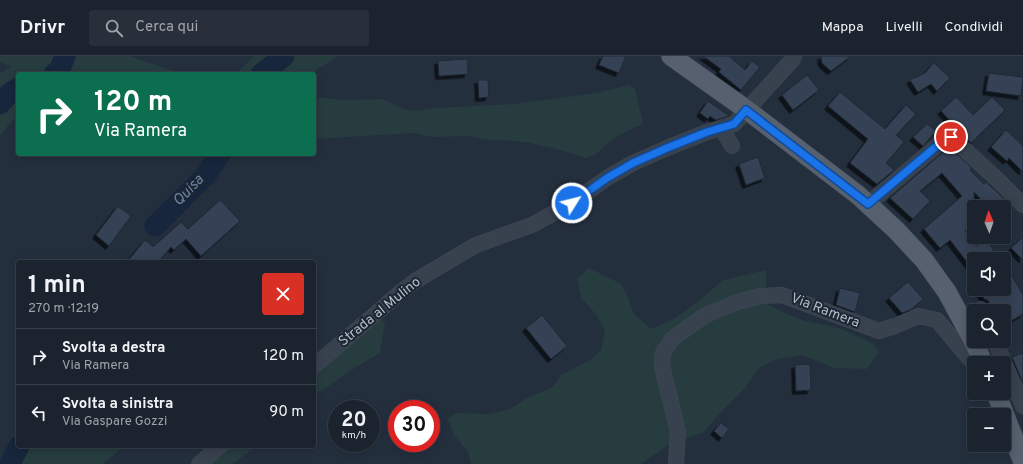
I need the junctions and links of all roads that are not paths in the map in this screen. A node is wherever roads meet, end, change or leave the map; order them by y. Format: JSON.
{"nodes":[{"id":1,"x":794,"y":56,"type":"edge"},
{"id":2,"x":674,"y":57,"type":"edge"},
{"id":3,"x":746,"y":110,"type":"junction"},
{"id":4,"x":723,"y":127,"type":"junction"},
{"id":5,"x":732,"y":146,"type":"dead end"},
{"id":6,"x":868,"y":204,"type":"junction"},
{"id":7,"x":1023,"y":205,"type":"edge"},
{"id":8,"x":998,"y":348,"type":"edge"},
{"id":9,"x":967,"y":356,"type":"edge"},
{"id":10,"x":980,"y":356,"type":"edge"},
{"id":11,"x":316,"y":364,"type":"edge"},
{"id":12,"x":999,"y":400,"type":"edge"},
{"id":13,"x":1023,"y":406,"type":"edge"},
{"id":14,"x":218,"y":448,"type":"edge"},
{"id":15,"x":1023,"y":462,"type":"edge"},
{"id":16,"x":199,"y":464,"type":"edge"},
{"id":17,"x":676,"y":464,"type":"edge"}],
"edges":[{"from":1,"to":3,"type":"street","name":"Strada al Mulino"},
{"from":2,"to":3,"type":"main road"},
{"from":3,"to":4,"type":"street","name":"Strada al Mulino"},
{"from":3,"to":6,"type":"main road"},
{"from":4,"to":5,"type":"street"},
{"from":4,"to":11,"type":"street","name":"Strada al Mulino"},
{"from":6,"to":7,"type":"street"},
{"from":6,"to":10,"type":"main road"},
{"from":8,"to":13,"type":"street"},
{"from":9,"to":17,"type":"street","name":"Via Ramera"},
{"from":12,"to":15,"type":"main road"},
{"from":14,"to":16,"type":"street"}]}
